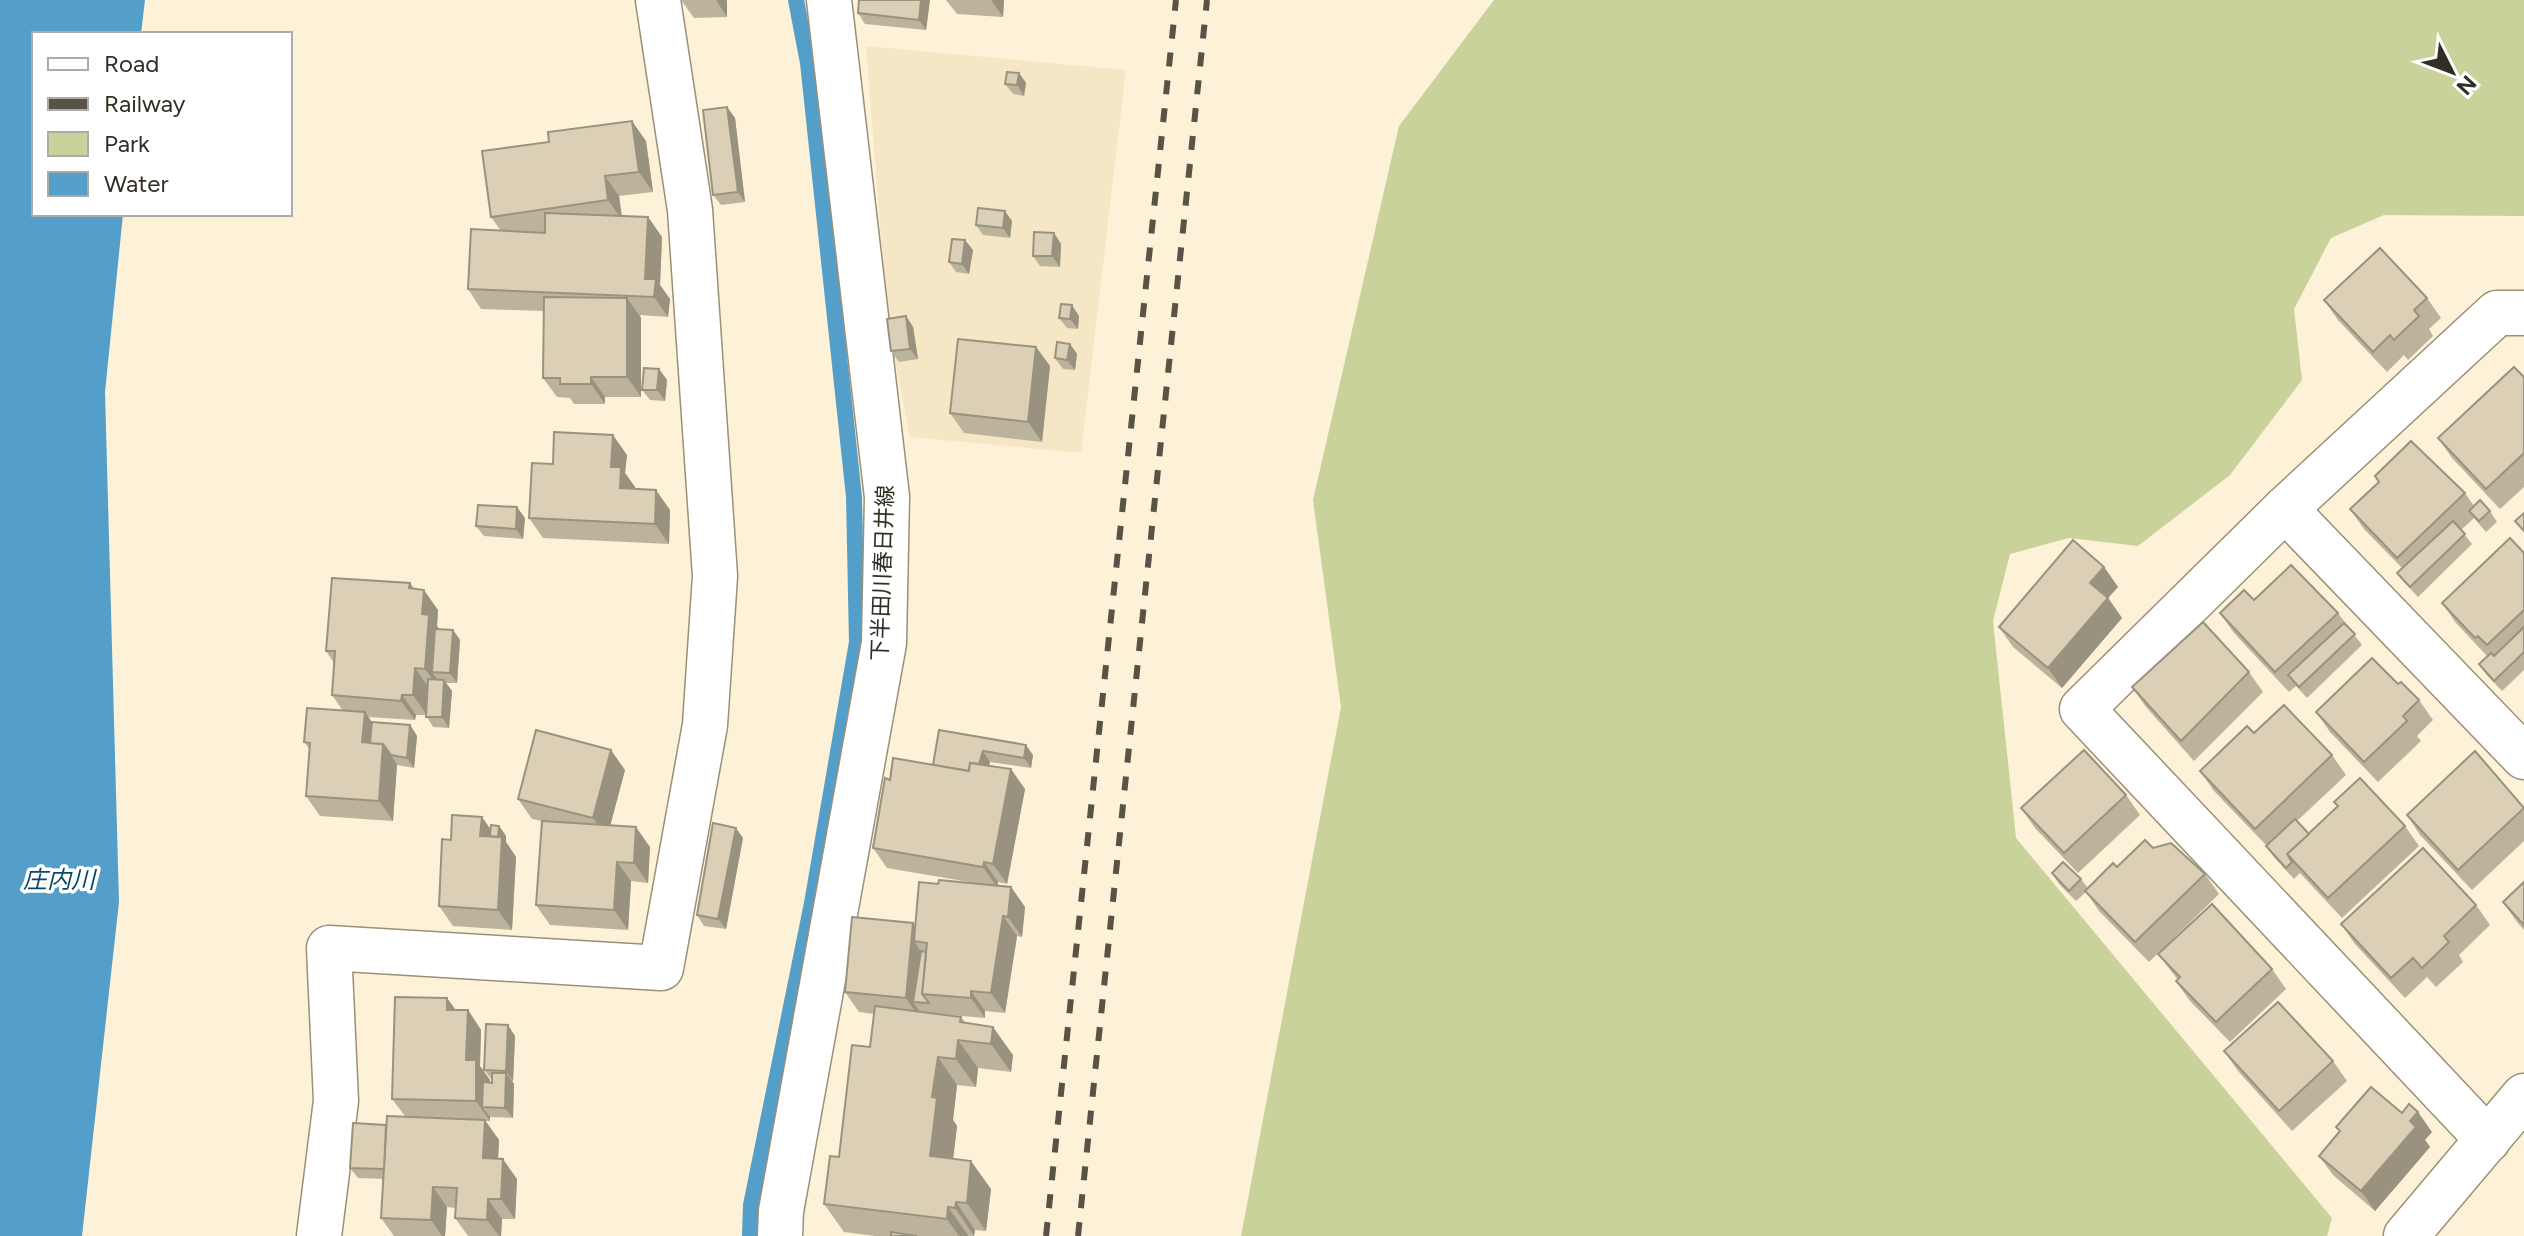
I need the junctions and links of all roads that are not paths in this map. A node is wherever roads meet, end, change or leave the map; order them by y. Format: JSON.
{"nodes":[{"id":1,"x":658,"y":0,"type":"edge"},
{"id":2,"x":829,"y":0,"type":"edge"},
{"id":3,"x":2515,"y":322,"type":"edge"},
{"id":4,"x":2285,"y":509,"type":"junction"},
{"id":5,"x":2524,"y":757,"type":"edge"},
{"id":6,"x":2524,"y":1096,"type":"edge"},
{"id":7,"x":2488,"y":1140,"type":"junction"},
{"id":8,"x":319,"y":1236,"type":"edge"},
{"id":9,"x":780,"y":1236,"type":"edge"},
{"id":10,"x":2406,"y":1236,"type":"edge"}],
"edges":[{"from":1,"to":8,"type":"street"},
{"from":2,"to":9,"type":"street","name":"下半田川春日井線"},
{"from":3,"to":4,"type":"street"},
{"from":4,"to":5,"type":"street"},
{"from":4,"to":7,"type":"street"},
{"from":6,"to":7,"type":"street"},
{"from":7,"to":10,"type":"street"}]}
